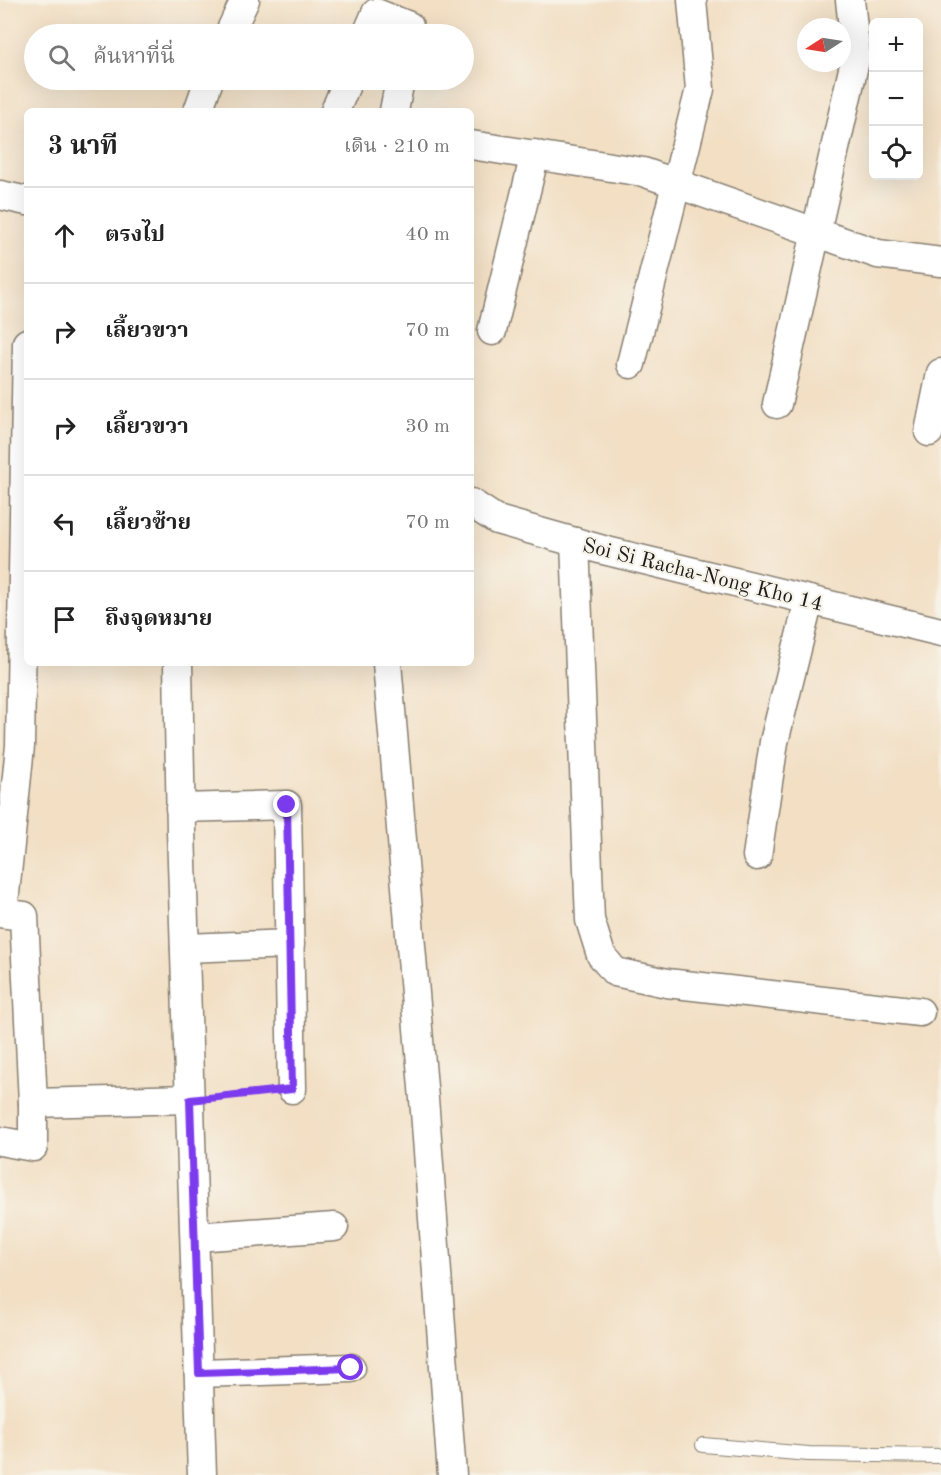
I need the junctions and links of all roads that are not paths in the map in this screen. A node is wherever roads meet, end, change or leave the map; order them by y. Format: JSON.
{"nodes":[{"id":1,"x":245,"y":0,"type":"edge"},
{"id":2,"x":692,"y":0,"type":"edge"},
{"id":3,"x":850,"y":0,"type":"edge"},
{"id":4,"x":234,"y":24,"type":"edge"},
{"id":5,"x":372,"y":24,"type":"edge"},
{"id":6,"x":404,"y":24,"type":"edge"},
{"id":7,"x":205,"y":90,"type":"edge"},
{"id":8,"x":344,"y":90,"type":"edge"},
{"id":9,"x":398,"y":90,"type":"edge"},
{"id":10,"x":199,"y":108,"type":"edge"},
{"id":11,"x":336,"y":108,"type":"edge"},
{"id":12,"x":395,"y":108,"type":"edge"},
{"id":13,"x":474,"y":145,"type":"edge"},
{"id":14,"x":535,"y":154,"type":"junction"},
{"id":15,"x":677,"y":183,"type":"junction"},
{"id":16,"x":0,"y":195,"type":"edge"},
{"id":17,"x":24,"y":200,"type":"edge"},
{"id":18,"x":816,"y":232,"type":"junction"},
{"id":19,"x":941,"y":262,"type":"edge"},
{"id":20,"x":492,"y":330,"type":"dead end"},
{"id":21,"x":631,"y":364,"type":"dead end"},
{"id":22,"x":941,"y":373,"type":"edge"},
{"id":23,"x":777,"y":404,"type":"dead end"},
{"id":24,"x":929,"y":432,"type":"dead end"},
{"id":25,"x":474,"y":505,"type":"edge"},
{"id":26,"x":24,"y":516,"type":"edge"},
{"id":27,"x":575,"y":542,"type":"junction"},
{"id":28,"x":810,"y":600,"type":"junction"},
{"id":29,"x":941,"y":632,"type":"edge"},
{"id":30,"x":178,"y":666,"type":"edge"},
{"id":31,"x":387,"y":666,"type":"edge"},
{"id":32,"x":180,"y":808,"type":"junction"},
{"id":33,"x":757,"y":856,"type":"dead end"},
{"id":34,"x":1,"y":913,"type":"edge"},
{"id":35,"x":290,"y":944,"type":"junction"},
{"id":36,"x":185,"y":948,"type":"junction"},
{"id":37,"x":920,"y":1012,"type":"dead end"},
{"id":38,"x":292,"y":1089,"type":"road end"},
{"id":39,"x":190,"y":1100,"type":"junction"},
{"id":40,"x":33,"y":1103,"type":"junction"},
{"id":41,"x":0,"y":1141,"type":"edge"},
{"id":42,"x":334,"y":1227,"type":"dead end"},
{"id":43,"x":195,"y":1238,"type":"junction"},
{"id":44,"x":351,"y":1368,"type":"dead end"},
{"id":45,"x":199,"y":1373,"type":"junction"},
{"id":46,"x":703,"y":1445,"type":"dead end"},
{"id":47,"x":941,"y":1456,"type":"edge"},
{"id":48,"x":202,"y":1475,"type":"edge"},
{"id":49,"x":452,"y":1475,"type":"edge"}],
"edges":[{"from":1,"to":4,"type":"street"},
{"from":2,"to":15,"type":"street"},
{"from":3,"to":18,"type":"street"},
{"from":5,"to":6,"type":"street"},
{"from":7,"to":10,"type":"street"},
{"from":8,"to":11,"type":"street"},
{"from":9,"to":12,"type":"street"},
{"from":13,"to":14,"type":"street"},
{"from":14,"to":15,"type":"street"},
{"from":14,"to":20,"type":"street"},
{"from":15,"to":18,"type":"street"},
{"from":15,"to":21,"type":"street"},
{"from":16,"to":17,"type":"street"},
{"from":18,"to":19,"type":"street"},
{"from":18,"to":23,"type":"street"},
{"from":22,"to":24,"type":"street"},
{"from":25,"to":27,"type":"street","name":"Soi Si Racha-Nong Kho 14"},
{"from":26,"to":34,"type":"street"},
{"from":27,"to":28,"type":"street","name":"Soi Si Racha-Nong Kho 14"},
{"from":27,"to":37,"type":"street"},
{"from":28,"to":29,"type":"street","name":"Soi Si Racha-Nong Kho 14"},
{"from":28,"to":33,"type":"street"},
{"from":30,"to":32,"type":"street"},
{"from":31,"to":49,"type":"street"},
{"from":32,"to":35,"type":"street"},
{"from":32,"to":36,"type":"street"},
{"from":34,"to":40,"type":"street"},
{"from":35,"to":36,"type":"street"},
{"from":35,"to":38,"type":"street"},
{"from":36,"to":39,"type":"street"},
{"from":39,"to":40,"type":"street"},
{"from":39,"to":43,"type":"street"},
{"from":40,"to":41,"type":"street"},
{"from":42,"to":43,"type":"street"},
{"from":43,"to":45,"type":"street"},
{"from":44,"to":45,"type":"street"},
{"from":45,"to":48,"type":"street"},
{"from":46,"to":47,"type":"lane"}]}
